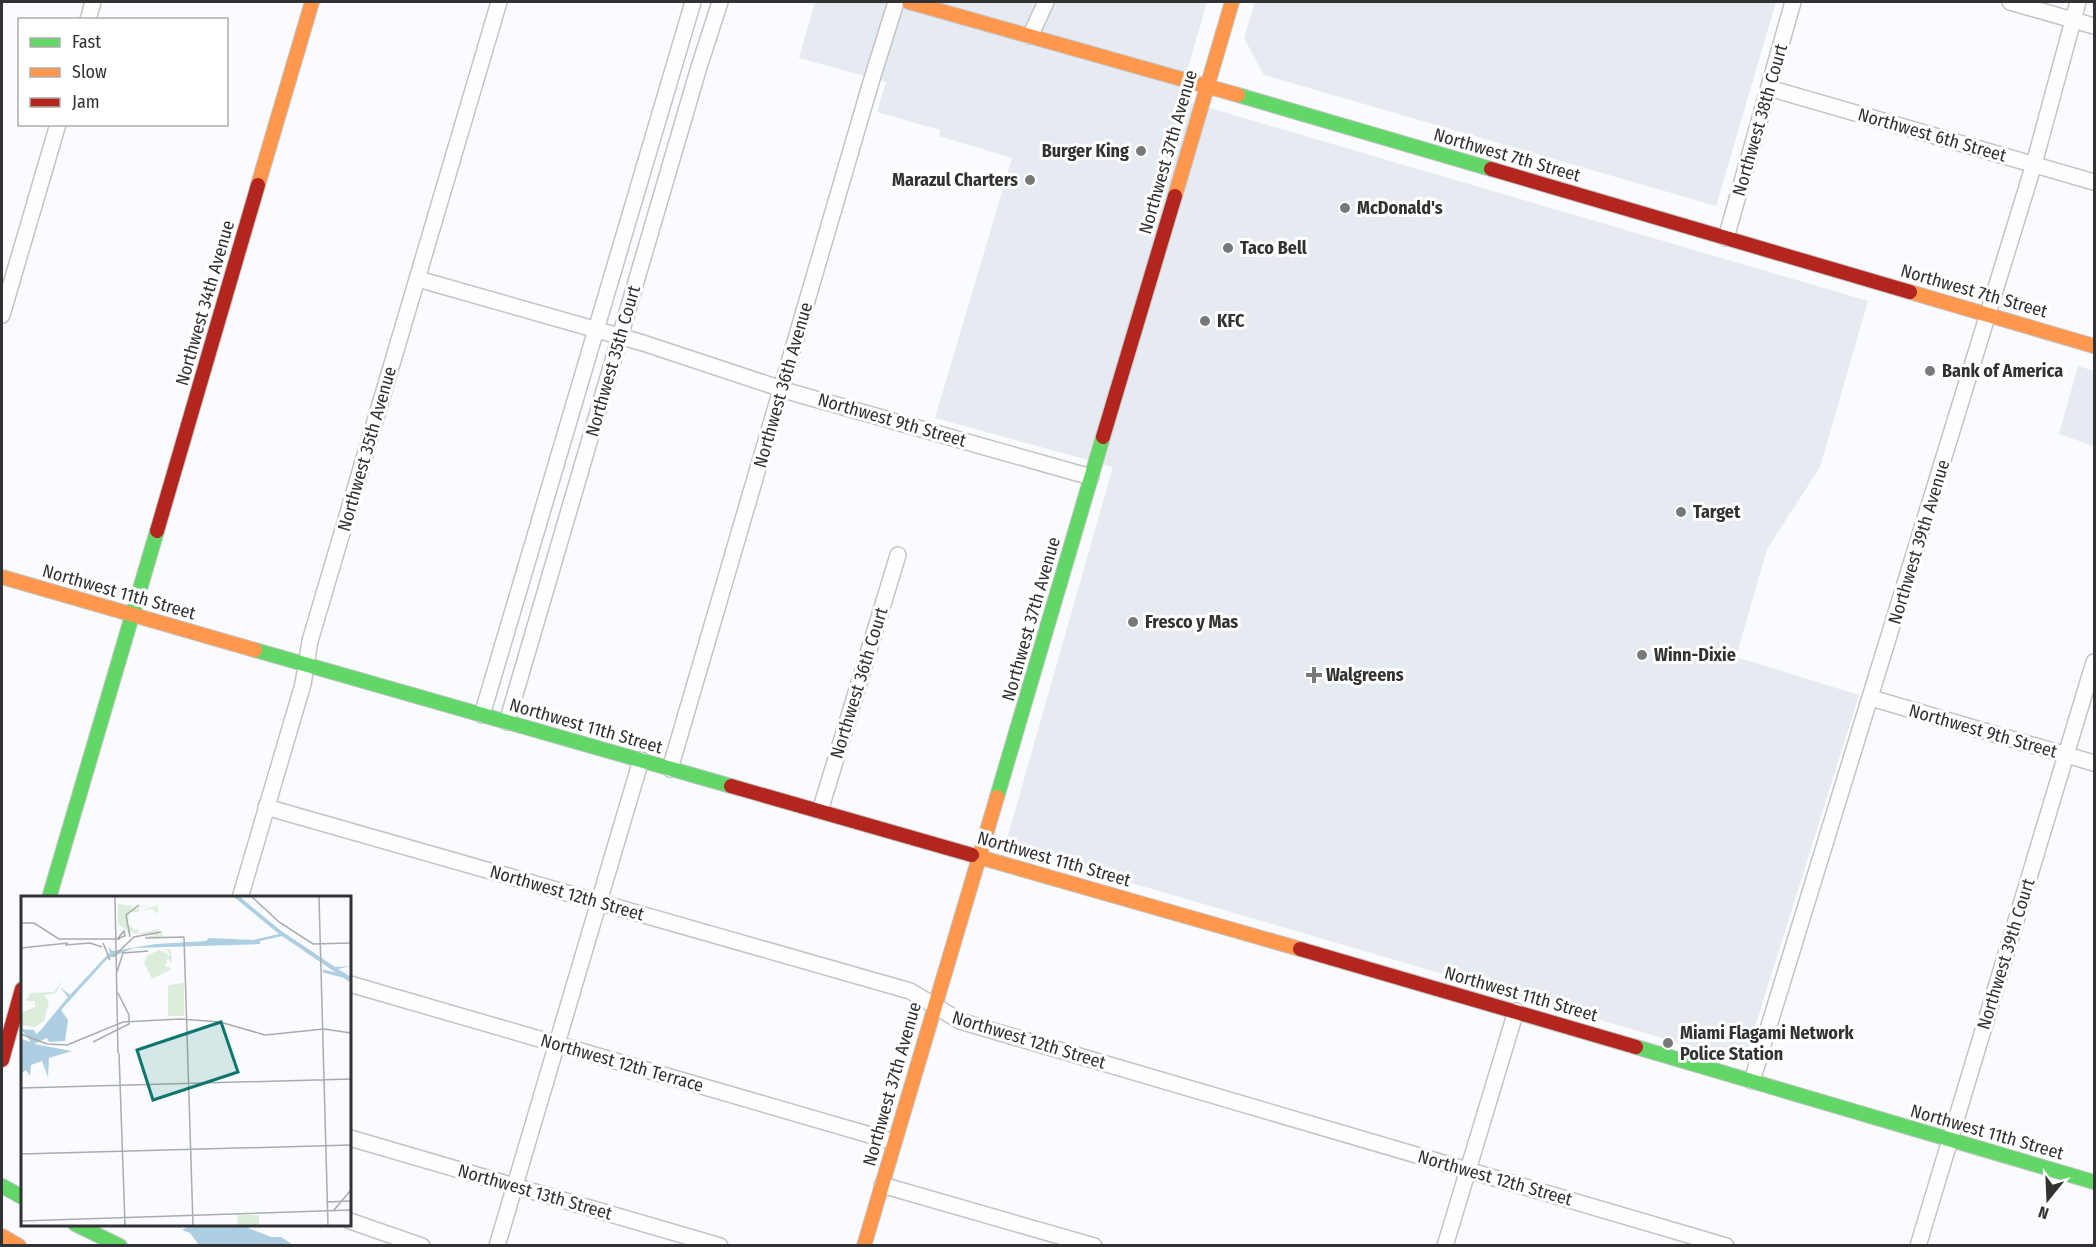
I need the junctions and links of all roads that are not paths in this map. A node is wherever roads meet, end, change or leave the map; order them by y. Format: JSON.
{"nodes":[{"id":1,"x":93,"y":2,"type":"edge"},
{"id":2,"x":312,"y":2,"type":"edge"},
{"id":3,"x":499,"y":2,"type":"edge"},
{"id":4,"x":693,"y":2,"type":"edge"},
{"id":5,"x":720,"y":2,"type":"edge"},
{"id":6,"x":896,"y":2,"type":"edge"},
{"id":7,"x":909,"y":2,"type":"edge"},
{"id":8,"x":1046,"y":2,"type":"edge"},
{"id":9,"x":1232,"y":2,"type":"edge"},
{"id":10,"x":1793,"y":2,"type":"edge"},
{"id":11,"x":2010,"y":2,"type":"edge"},
{"id":12,"x":2078,"y":2,"type":"edge"},
{"id":13,"x":89,"y":18,"type":"edge"},
{"id":14,"x":2073,"y":19,"type":"junction"},
{"id":15,"x":2094,"y":26,"type":"edge"},
{"id":16,"x":1030,"y":36,"type":"junction"},
{"id":17,"x":681,"y":42,"type":"junction"},
{"id":18,"x":705,"y":50,"type":"junction"},
{"id":19,"x":1207,"y":86,"type":"junction"},
{"id":20,"x":1769,"y":88,"type":"junction"},
{"id":21,"x":660,"y":113,"type":"junction"},
{"id":22,"x":683,"y":120,"type":"junction"},
{"id":23,"x":57,"y":126,"type":"edge"},
{"id":24,"x":2034,"y":164,"type":"junction"},
{"id":25,"x":2094,"y":182,"type":"edge"},
{"id":26,"x":1726,"y":238,"type":"junction"},
{"id":27,"x":417,"y":279,"type":"junction"},
{"id":28,"x":1988,"y":314,"type":"junction"},
{"id":29,"x":2,"y":315,"type":"edge"},
{"id":30,"x":597,"y":330,"type":"junction"},
{"id":31,"x":620,"y":337,"type":"junction"},
{"id":32,"x":2094,"y":346,"type":"edge"},
{"id":33,"x":781,"y":389,"type":"junction"},
{"id":34,"x":1091,"y":477,"type":"junction"},
{"id":35,"x":898,"y":555,"type":"dead end"},
{"id":36,"x":2,"y":576,"type":"edge"},
{"id":37,"x":133,"y":614,"type":"junction"},
{"id":38,"x":2094,"y":662,"type":"edge"},
{"id":39,"x":306,"y":664,"type":"junction"},
{"id":40,"x":1871,"y":698,"type":"junction"},
{"id":41,"x":482,"y":715,"type":"junction"},
{"id":42,"x":507,"y":722,"type":"junction"},
{"id":43,"x":2066,"y":755,"type":"junction"},
{"id":44,"x":641,"y":760,"type":"junction"},
{"id":45,"x":2094,"y":763,"type":"edge"},
{"id":46,"x":670,"y":769,"type":"junction"},
{"id":47,"x":266,"y":807,"type":"junction"},
{"id":48,"x":820,"y":811,"type":"junction"},
{"id":49,"x":979,"y":856,"type":"junction"},
{"id":50,"x":50,"y":896,"type":"edge"},
{"id":51,"x":240,"y":896,"type":"edge"},
{"id":52,"x":599,"y":902,"type":"junction"},
{"id":53,"x":351,"y":984,"type":"edge"},
{"id":54,"x":21,"y":993,"type":"edge"},
{"id":55,"x":933,"y":1007,"type":"junction"},
{"id":56,"x":1516,"y":1011,"type":"junction"},
{"id":57,"x":556,"y":1044,"type":"junction"},
{"id":58,"x":2,"y":1060,"type":"edge"},
{"id":59,"x":1752,"y":1081,"type":"junction"},
{"id":60,"x":351,"y":1138,"type":"edge"},
{"id":61,"x":1950,"y":1141,"type":"junction"},
{"id":62,"x":894,"y":1142,"type":"junction"},
{"id":63,"x":1468,"y":1170,"type":"junction"},
{"id":64,"x":2094,"y":1182,"type":"edge"},
{"id":65,"x":882,"y":1185,"type":"junction"},
{"id":66,"x":515,"y":1186,"type":"junction"},
{"id":67,"x":5,"y":1188,"type":"edge"},
{"id":68,"x":21,"y":1196,"type":"edge"},
{"id":69,"x":351,"y":1221,"type":"edge"},
{"id":70,"x":79,"y":1226,"type":"edge"},
{"id":71,"x":2,"y":1236,"type":"edge"},
{"id":72,"x":19,"y":1245,"type":"edge"},
{"id":73,"x":120,"y":1245,"type":"edge"},
{"id":74,"x":422,"y":1245,"type":"edge"},
{"id":75,"x":497,"y":1245,"type":"edge"},
{"id":76,"x":720,"y":1245,"type":"edge"},
{"id":77,"x":864,"y":1245,"type":"edge"},
{"id":78,"x":1094,"y":1245,"type":"edge"},
{"id":79,"x":1445,"y":1245,"type":"edge"},
{"id":80,"x":1726,"y":1245,"type":"edge"},
{"id":81,"x":1918,"y":1245,"type":"edge"}],
"edges":[{"from":1,"to":13,"type":"street"},
{"from":2,"to":37,"type":"main road","name":"Northwest 34th Avenue"},
{"from":3,"to":27,"type":"street","name":"Northwest 35th Avenue"},
{"from":4,"to":17,"type":"street","name":"Northwest 35th Court"},
{"from":5,"to":18,"type":"street","name":"Northwest 35th Court"},
{"from":6,"to":33,"type":"street","name":"Northwest 36th Avenue"},
{"from":7,"to":16,"type":"main road","name":"Northwest 7th Street"},
{"from":8,"to":16,"type":"street"},
{"from":9,"to":19,"type":"main road","name":"Northwest 37th Avenue"},
{"from":10,"to":20,"type":"street","name":"Northwest 38th Court"},
{"from":11,"to":14,"type":"street"},
{"from":12,"to":14,"type":"street","name":"Northwest 39th Avenue"},
{"from":14,"to":15,"type":"street"},
{"from":14,"to":24,"type":"street","name":"Northwest 39th Avenue"},
{"from":16,"to":19,"type":"main road","name":"Northwest 7th Street"},
{"from":17,"to":18,"type":"street"},
{"from":17,"to":21,"type":"street","name":"Northwest 35th Court"},
{"from":18,"to":22,"type":"street","name":"Northwest 35th Court"},
{"from":19,"to":26,"type":"main road","name":"Northwest 7th Street"},
{"from":19,"to":34,"type":"main road","name":"Northwest 37th Avenue"},
{"from":20,"to":24,"type":"street","name":"Northwest 6th Street"},
{"from":20,"to":26,"type":"street","name":"Northwest 38th Court"},
{"from":21,"to":22,"type":"street"},
{"from":21,"to":30,"type":"street","name":"Northwest 35th Court"},
{"from":22,"to":31,"type":"street","name":"Northwest 35th Court"},
{"from":23,"to":29,"type":"street"},
{"from":24,"to":25,"type":"street","name":"Northwest 6th Street"},
{"from":24,"to":28,"type":"street","name":"Northwest 39th Avenue"},
{"from":26,"to":28,"type":"main road","name":"Northwest 7th Street"},
{"from":27,"to":30,"type":"street","name":"Northwest 9th Street"},
{"from":27,"to":39,"type":"street","name":"Northwest 35th Avenue"},
{"from":28,"to":32,"type":"main road","name":"Northwest 7th Street"},
{"from":28,"to":40,"type":"street","name":"Northwest 39th Avenue"},
{"from":30,"to":31,"type":"street","name":"Northwest 9th Street"},
{"from":30,"to":41,"type":"street","name":"Northwest 35th Court"},
{"from":31,"to":33,"type":"street","name":"Northwest 9th Street"},
{"from":31,"to":42,"type":"street","name":"Northwest 35th Court"},
{"from":33,"to":34,"type":"street","name":"Northwest 9th Street"},
{"from":33,"to":46,"type":"street","name":"Northwest 36th Avenue"},
{"from":34,"to":49,"type":"main road","name":"Northwest 37th Avenue"},
{"from":35,"to":48,"type":"street","name":"Northwest 36th Court"},
{"from":36,"to":37,"type":"main road","name":"Northwest 11th Street"},
{"from":37,"to":39,"type":"main road","name":"Northwest 11th Street"},
{"from":37,"to":50,"type":"main road","name":"Northwest 34th Avenue"},
{"from":38,"to":43,"type":"street","name":"Northwest 39th Court"},
{"from":39,"to":41,"type":"main road","name":"Northwest 11th Street"},
{"from":39,"to":47,"type":"street","name":"Northwest 35th Avenue"},
{"from":40,"to":43,"type":"street","name":"Northwest 9th Street"},
{"from":40,"to":59,"type":"street","name":"Northwest 39th Avenue"},
{"from":41,"to":42,"type":"main road","name":"Northwest 11th Street"},
{"from":42,"to":44,"type":"main road","name":"Northwest 11th Street"},
{"from":43,"to":45,"type":"street","name":"Northwest 9th Street"},
{"from":43,"to":61,"type":"street","name":"Northwest 39th Court"},
{"from":44,"to":46,"type":"main road","name":"Northwest 11th Street"},
{"from":44,"to":52,"type":"street"},
{"from":46,"to":48,"type":"main road","name":"Northwest 11th Street"},
{"from":47,"to":51,"type":"street","name":"Northwest 35th Avenue"},
{"from":47,"to":52,"type":"street","name":"Northwest 12th Street"},
{"from":48,"to":49,"type":"main road","name":"Northwest 11th Street"},
{"from":49,"to":55,"type":"main road","name":"Northwest 37th Avenue"},
{"from":49,"to":56,"type":"main road","name":"Northwest 11th Street"},
{"from":52,"to":55,"type":"street","name":"Northwest 12th Street"},
{"from":52,"to":57,"type":"street"},
{"from":53,"to":57,"type":"street","name":"Northwest 12th Terrace"},
{"from":54,"to":58,"type":"main road"},
{"from":55,"to":62,"type":"main road","name":"Northwest 37th Avenue"},
{"from":55,"to":63,"type":"street","name":"Northwest 12th Street"},
{"from":56,"to":59,"type":"main road","name":"Northwest 11th Street"},
{"from":56,"to":63,"type":"street"},
{"from":57,"to":62,"type":"street","name":"Northwest 12th Terrace"},
{"from":57,"to":66,"type":"street"},
{"from":59,"to":61,"type":"main road","name":"Northwest 11th Street"},
{"from":60,"to":66,"type":"street","name":"Northwest 13th Street"},
{"from":61,"to":64,"type":"main road","name":"Northwest 11th Street"},
{"from":61,"to":81,"type":"street","name":"Northwest 39th Court"},
{"from":62,"to":65,"type":"main road","name":"Northwest 37th Avenue"},
{"from":63,"to":79,"type":"street"},
{"from":63,"to":80,"type":"street","name":"Northwest 12th Street"},
{"from":65,"to":77,"type":"main road","name":"Northwest 37th Avenue"},
{"from":65,"to":78,"type":"street"},
{"from":66,"to":75,"type":"street"},
{"from":66,"to":76,"type":"street","name":"Northwest 13th Street"},
{"from":67,"to":68,"type":"main road"},
{"from":69,"to":74,"type":"street"},
{"from":70,"to":73,"type":"main road"},
{"from":71,"to":72,"type":"main road"}]}
